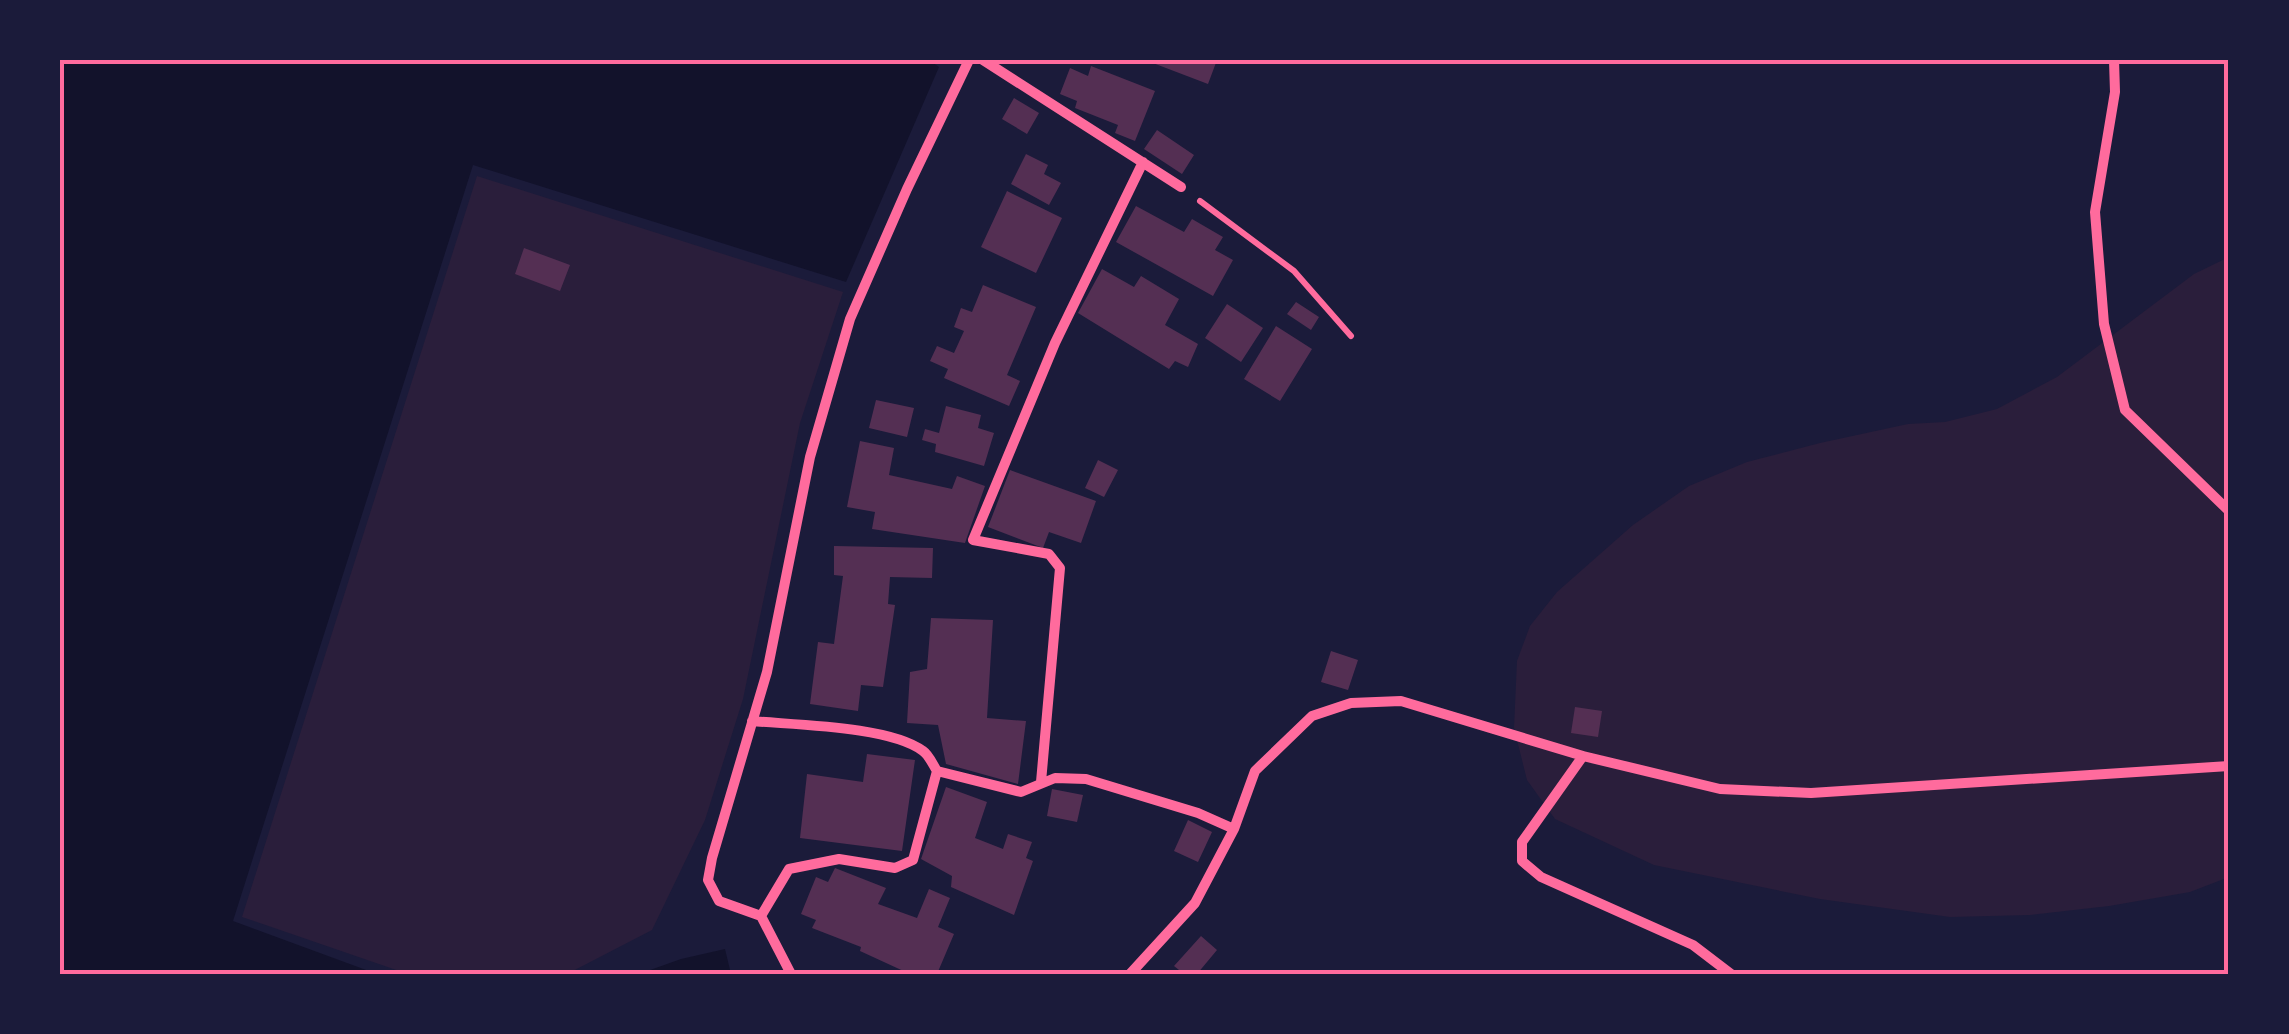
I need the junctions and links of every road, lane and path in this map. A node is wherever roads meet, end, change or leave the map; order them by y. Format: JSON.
{"nodes":[{"id":1,"x":969,"y":60,"type":"edge"},
{"id":2,"x":983,"y":60,"type":"edge"},
{"id":3,"x":2114,"y":60,"type":"edge"},
{"id":4,"x":1142,"y":162,"type":"junction"},
{"id":5,"x":1182,"y":187,"type":"joint"},
{"id":6,"x":1352,"y":336,"type":"dead end"},
{"id":7,"x":2229,"y":512,"type":"edge"},
{"id":8,"x":752,"y":721,"type":"junction"},
{"id":9,"x":1583,"y":756,"type":"junction"},
{"id":10,"x":2229,"y":766,"type":"edge"},
{"id":11,"x":937,"y":770,"type":"junction"},
{"id":12,"x":1041,"y":782,"type":"junction"},
{"id":13,"x":1234,"y":829,"type":"junction"},
{"id":14,"x":761,"y":916,"type":"junction"},
{"id":15,"x":792,"y":974,"type":"edge"},
{"id":16,"x":1130,"y":974,"type":"edge"},
{"id":17,"x":1732,"y":974,"type":"edge"}],
"edges":[{"from":1,"to":8,"type":"street"},
{"from":2,"to":4,"type":"street"},
{"from":3,"to":7,"type":"street"},
{"from":4,"to":5,"type":"street"},
{"from":4,"to":12,"type":"street"},
{"from":5,"to":6,"type":"path"},
{"from":8,"to":11,"type":"street"},
{"from":8,"to":14,"type":"street"},
{"from":9,"to":10,"type":"street"},
{"from":9,"to":13,"type":"street"},
{"from":9,"to":17,"type":"street"},
{"from":11,"to":12,"type":"street"},
{"from":11,"to":14,"type":"street"},
{"from":12,"to":13,"type":"street"},
{"from":13,"to":16,"type":"street"},
{"from":14,"to":15,"type":"street"}]}
